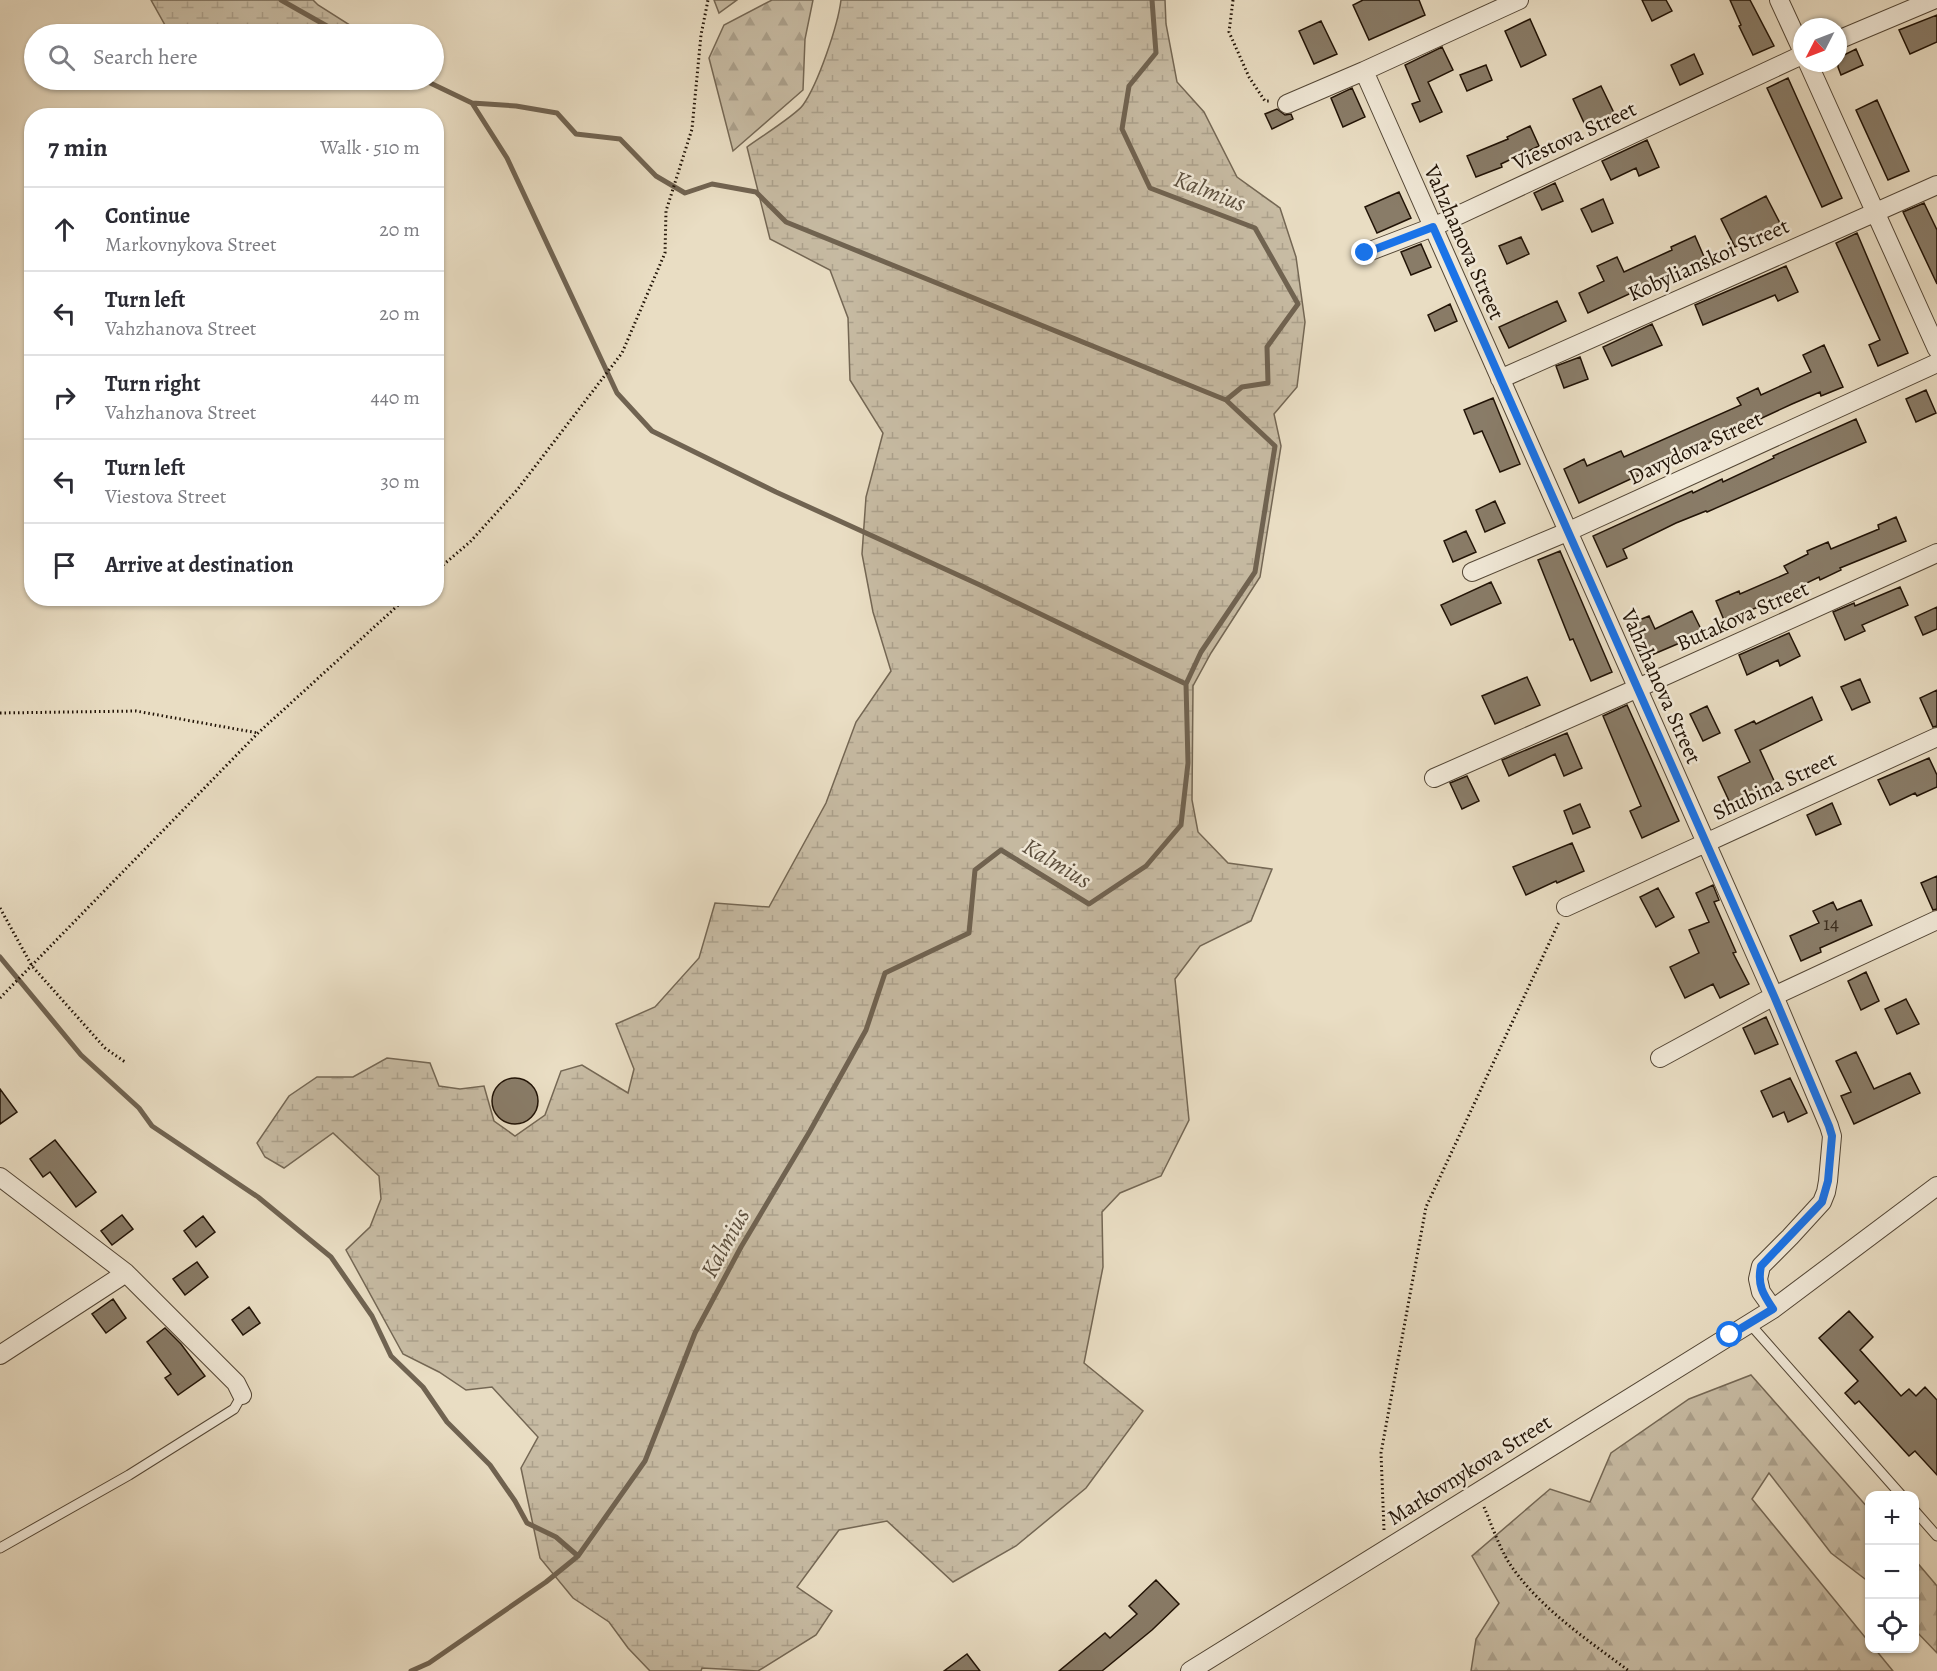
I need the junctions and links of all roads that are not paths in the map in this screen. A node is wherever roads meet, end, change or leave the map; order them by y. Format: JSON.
{"nodes":[{"id":1,"x":1519,"y":0,"type":"edge"},
{"id":2,"x":1779,"y":0,"type":"edge"},
{"id":3,"x":1933,"y":0,"type":"edge"},
{"id":4,"x":1793,"y":30,"type":"edge"},
{"id":5,"x":1847,"y":36,"type":"edge"},
{"id":6,"x":1793,"y":59,"type":"edge"},
{"id":7,"x":1364,"y":71,"type":"junction"},
{"id":8,"x":1812,"y":72,"type":"edge"},
{"id":9,"x":1287,"y":104,"type":"road end"},
{"id":10,"x":1937,"y":185,"type":"edge"},
{"id":11,"x":1876,"y":211,"type":"junction"},
{"id":12,"x":1433,"y":227,"type":"junction"},
{"id":13,"x":1365,"y":253,"type":"dead end"},
{"id":14,"x":1937,"y":349,"type":"edge"},
{"id":15,"x":1937,"y":363,"type":"edge"},
{"id":16,"x":1500,"y":379,"type":"junction"},
{"id":17,"x":1567,"y":532,"type":"junction"},
{"id":18,"x":1937,"y":553,"type":"edge"},
{"id":19,"x":1472,"y":572,"type":"dead end"},
{"id":20,"x":1638,"y":688,"type":"junction"},
{"id":21,"x":1937,"y":737,"type":"edge"},
{"id":22,"x":1434,"y":778,"type":"dead end"},
{"id":23,"x":1704,"y":843,"type":"junction"},
{"id":24,"x":1566,"y":907,"type":"road end"},
{"id":25,"x":1937,"y":920,"type":"edge"},
{"id":26,"x":1774,"y":996,"type":"junction"},
{"id":27,"x":1660,"y":1058,"type":"dead end"},
{"id":28,"x":1,"y":1179,"type":"edge"},
{"id":29,"x":1937,"y":1186,"type":"edge"},
{"id":30,"x":126,"y":1273,"type":"junction"},
{"id":31,"x":1773,"y":1309,"type":"junction"},
{"id":32,"x":1750,"y":1324,"type":"junction"},
{"id":33,"x":0,"y":1355,"type":"edge"},
{"id":34,"x":242,"y":1395,"type":"joint"},
{"id":35,"x":1898,"y":1491,"type":"edge"},
{"id":36,"x":1919,"y":1516,"type":"edge"},
{"id":37,"x":1937,"y":1536,"type":"edge"},
{"id":38,"x":0,"y":1548,"type":"edge"},
{"id":39,"x":1210,"y":1665,"type":"edge"},
{"id":40,"x":1190,"y":1671,"type":"edge"}],
"edges":[{"from":1,"to":7,"type":"street"},
{"from":2,"to":4,"type":"street"},
{"from":3,"to":5,"type":"street"},
{"from":6,"to":12,"type":"street","name":"Viestova Street"},
{"from":7,"to":9,"type":"street"},
{"from":7,"to":12,"type":"street","name":"Vahzhanova Street"},
{"from":8,"to":11,"type":"street"},
{"from":10,"to":11,"type":"street","name":"Kobylianskoi Street"},
{"from":11,"to":14,"type":"street"},
{"from":11,"to":16,"type":"street","name":"Kobylianskoi Street"},
{"from":12,"to":13,"type":"street","name":"Viestova Street"},
{"from":12,"to":16,"type":"street","name":"Vahzhanova Street"},
{"from":15,"to":17,"type":"street","name":"Davydova Street"},
{"from":16,"to":17,"type":"street","name":"Vahzhanova Street"},
{"from":17,"to":19,"type":"street","name":"Davydova Street"},
{"from":17,"to":20,"type":"street","name":"Vahzhanova Street"},
{"from":18,"to":20,"type":"street","name":"Butakova Street"},
{"from":20,"to":22,"type":"street","name":"Butakova Street"},
{"from":20,"to":23,"type":"street","name":"Vahzhanova Street"},
{"from":21,"to":23,"type":"street","name":"Shubina Street"},
{"from":23,"to":24,"type":"street","name":"Shubina Street"},
{"from":23,"to":26,"type":"street","name":"Vahzhanova Street"},
{"from":25,"to":26,"type":"street"},
{"from":26,"to":27,"type":"street"},
{"from":26,"to":31,"type":"street","name":"Vahzhanova Street"},
{"from":28,"to":30,"type":"street"},
{"from":29,"to":31,"type":"street","name":"Markovnykova Street"},
{"from":30,"to":33,"type":"street"},
{"from":30,"to":34,"type":"street"},
{"from":31,"to":32,"type":"street","name":"Markovnykova Street"},
{"from":32,"to":35,"type":"lane"},
{"from":32,"to":39,"type":"street","name":"Markovnykova Street"},
{"from":34,"to":38,"type":"lane"},
{"from":36,"to":37,"type":"lane"},
{"from":39,"to":40,"type":"street","name":"Markovnykova Street"}]}
